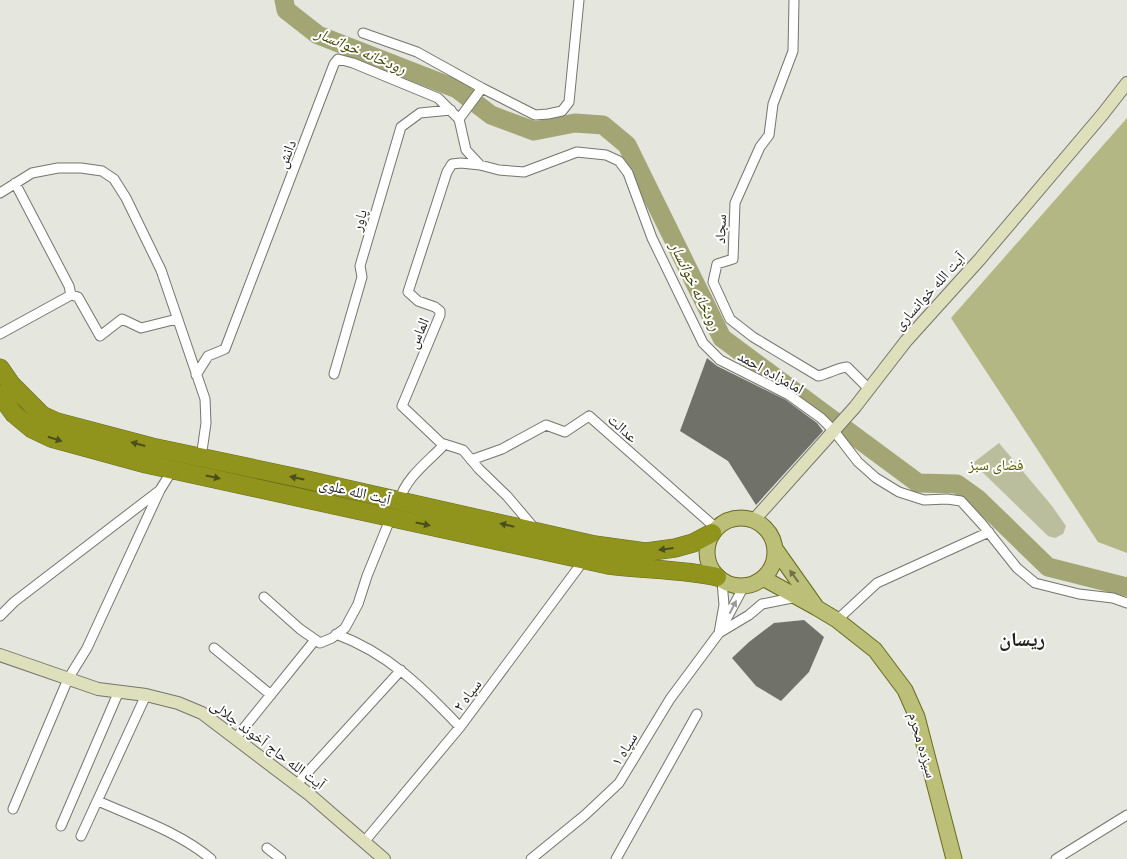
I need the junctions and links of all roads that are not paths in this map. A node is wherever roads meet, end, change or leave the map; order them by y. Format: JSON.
{"nodes":[{"id":1,"x":579,"y":0,"type":"edge"},
{"id":2,"x":794,"y":0,"type":"edge"},
{"id":3,"x":363,"y":33,"type":"dead end"},
{"id":4,"x":1127,"y":83,"type":"edge"},
{"id":5,"x":482,"y":88,"type":"junction"},
{"id":6,"x":450,"y":110,"type":"junction"},
{"id":7,"x":459,"y":119,"type":"junction"},
{"id":8,"x":480,"y":165,"type":"junction"},
{"id":9,"x":15,"y":184,"type":"junction"},
{"id":10,"x":0,"y":193,"type":"edge"},
{"id":11,"x":71,"y":295,"type":"junction"},
{"id":12,"x":177,"y":318,"type":"junction"},
{"id":13,"x":0,"y":334,"type":"edge"},
{"id":14,"x":0,"y":368,"type":"edge"},
{"id":15,"x":334,"y":374,"type":"dead end"},
{"id":16,"x":196,"y":375,"type":"junction"},
{"id":17,"x":868,"y":388,"type":"junction"},
{"id":18,"x":5,"y":390,"type":"edge"},
{"id":19,"x":834,"y":430,"type":"junction"},
{"id":20,"x":441,"y":443,"type":"junction"},
{"id":21,"x":201,"y":458,"type":"junction"},
{"id":22,"x":471,"y":460,"type":"junction"},
{"id":23,"x":173,"y":469,"type":"junction"},
{"id":24,"x":160,"y":490,"type":"junction"},
{"id":25,"x":399,"y":501,"type":"junction"},
{"id":26,"x":391,"y":517,"type":"junction"},
{"id":27,"x":754,"y":520,"type":"junction"},
{"id":28,"x":714,"y":531,"type":"junction"},
{"id":29,"x":538,"y":532,"type":"junction"},
{"id":30,"x":988,"y":532,"type":"junction"},
{"id":31,"x":776,"y":550,"type":"junction"},
{"id":32,"x":584,"y":560,"type":"junction"},
{"id":33,"x":763,"y":578,"type":"junction"},
{"id":34,"x":720,"y":579,"type":"junction"},
{"id":35,"x":744,"y":586,"type":"junction"},
{"id":36,"x":264,"y":597,"type":"dead end"},
{"id":37,"x":798,"y":597,"type":"junction"},
{"id":38,"x":1127,"y":603,"type":"edge"},
{"id":39,"x":817,"y":608,"type":"junction"},
{"id":40,"x":0,"y":616,"type":"edge"},
{"id":41,"x":837,"y":620,"type":"junction"},
{"id":42,"x":336,"y":634,"type":"junction"},
{"id":43,"x":719,"y":634,"type":"junction"},
{"id":44,"x":315,"y":640,"type":"junction"},
{"id":45,"x":214,"y":648,"type":"dead end"},
{"id":46,"x":0,"y":656,"type":"edge"},
{"id":47,"x":401,"y":670,"type":"junction"},
{"id":48,"x":68,"y":679,"type":"junction"},
{"id":49,"x":120,"y":692,"type":"junction"},
{"id":50,"x":146,"y":695,"type":"junction"},
{"id":51,"x":271,"y":695,"type":"junction"},
{"id":52,"x":697,"y":714,"type":"dead end"},
{"id":53,"x":460,"y":727,"type":"junction"},
{"id":54,"x":235,"y":739,"type":"junction"},
{"id":55,"x":296,"y":785,"type":"junction"},
{"id":56,"x":98,"y":801,"type":"junction"},
{"id":57,"x":13,"y":809,"type":"dead end"},
{"id":58,"x":1127,"y":815,"type":"edge"},
{"id":59,"x":60,"y":826,"type":"dead end"},
{"id":60,"x":82,"y":836,"type":"dead end"},
{"id":61,"x":364,"y":842,"type":"junction"},
{"id":62,"x":267,"y":848,"type":"dead end"},
{"id":63,"x":211,"y":859,"type":"edge"},
{"id":64,"x":281,"y":859,"type":"edge"},
{"id":65,"x":384,"y":859,"type":"edge"},
{"id":66,"x":532,"y":859,"type":"edge"},
{"id":67,"x":616,"y":859,"type":"edge"},
{"id":68,"x":954,"y":859,"type":"edge"},
{"id":69,"x":1056,"y":859,"type":"edge"}],
"edges":[{"from":1,"to":5,"type":"street"},
{"from":2,"to":17,"type":"street","name":"سجاد"},
{"from":3,"to":5,"type":"street"},
{"from":4,"to":17,"type":"main road","name":"آیت الله خوانساری"},
{"from":5,"to":7,"type":"street"},
{"from":6,"to":7,"type":"street","name":"دانش"},
{"from":6,"to":15,"type":"street","name":"پاور"},
{"from":6,"to":16,"type":"street","name":"دانش"},
{"from":7,"to":8,"type":"street"},
{"from":8,"to":19,"type":"street","name":"امامزاده احمد"},
{"from":8,"to":20,"type":"street","name":"الماس"},
{"from":9,"to":10,"type":"street"},
{"from":9,"to":11,"type":"street"},
{"from":9,"to":12,"type":"street"},
{"from":11,"to":12,"type":"street"},
{"from":11,"to":13,"type":"street"},
{"from":12,"to":16,"type":"street"},
{"from":14,"to":18,"type":"highway"},
{"from":16,"to":21,"type":"street"},
{"from":17,"to":19,"type":"main road","name":"آیت الله خوانساری"},
{"from":21,"to":18,"type":"highway","name":"آیت الله علوی","one_way":true},
{"from":18,"to":23,"type":"highway","name":"آیت الله علوی","one_way":true},
{"from":19,"to":27,"type":"main road","name":"آیت الله خوانساری"},
{"from":19,"to":30,"type":"street","name":"امامزاده احمد"},
{"from":20,"to":22,"type":"street"},
{"from":20,"to":25,"type":"street"},
{"from":25,"to":21,"type":"highway","name":"آیت الله علوی","one_way":true},
{"from":22,"to":28,"type":"street","name":"عدالت"},
{"from":22,"to":29,"type":"street"},
{"from":23,"to":24,"type":"street"},
{"from":23,"to":26,"type":"highway","name":"آیت الله علوی","one_way":true},
{"from":24,"to":40,"type":"street"},
{"from":24,"to":48,"type":"street"},
{"from":29,"to":25,"type":"highway","name":"آیت الله علوی","one_way":true},
{"from":26,"to":32,"type":"highway","name":"آیت الله علوی","one_way":true},
{"from":26,"to":42,"type":"street"},
{"from":27,"to":28,"type":"main road"},
{"from":27,"to":31,"type":"main road"},
{"from":28,"to":29,"type":"highway","name":"آیت الله علوی","one_way":true},
{"from":28,"to":34,"type":"main road"},
{"from":30,"to":38,"type":"street","name":"امامزاده احمد"},
{"from":30,"to":41,"type":"street"},
{"from":31,"to":33,"type":"main road"},
{"from":39,"to":31,"type":"main road","one_way":true},
{"from":32,"to":34,"type":"highway","name":"آیت الله علوی"},
{"from":32,"to":53,"type":"street","name":"سپاه ۲"},
{"from":33,"to":35,"type":"main road"},
{"from":33,"to":37,"type":"main road","name":"سیزده محرم"},
{"from":34,"to":35,"type":"main road"},
{"from":34,"to":43,"type":"street"},
{"from":43,"to":35,"type":"street","one_way":true},
{"from":36,"to":44,"type":"street"},
{"from":37,"to":39,"type":"main road","name":"سیزده محرم"},
{"from":37,"to":43,"type":"street"},
{"from":39,"to":41,"type":"main road","name":"سیزده محرم"},
{"from":41,"to":68,"type":"main road","name":"سیزده محرم"},
{"from":42,"to":44,"type":"street"},
{"from":42,"to":47,"type":"street"},
{"from":43,"to":66,"type":"street","name":"سپاه ۱"},
{"from":44,"to":51,"type":"street"},
{"from":45,"to":51,"type":"street"},
{"from":46,"to":48,"type":"main road","name":"آیت الله حاج آخوند جلالی"},
{"from":47,"to":53,"type":"street"},
{"from":47,"to":55,"type":"street"},
{"from":48,"to":49,"type":"main road","name":"آیت الله حاج آخوند جلالی"},
{"from":48,"to":57,"type":"street"},
{"from":49,"to":50,"type":"main road","name":"آیت الله حاج آخوند جلالی"},
{"from":49,"to":59,"type":"street"},
{"from":50,"to":54,"type":"main road","name":"آیت الله حاج آخوند جلالی"},
{"from":50,"to":56,"type":"street"},
{"from":51,"to":54,"type":"street"},
{"from":52,"to":67,"type":"street"},
{"from":53,"to":61,"type":"street","name":"سپاه ۲"},
{"from":54,"to":55,"type":"main road","name":"آیت الله حاج آخوند جلالی"},
{"from":55,"to":61,"type":"main road","name":"آیت الله حاج آخوند جلالی"},
{"from":56,"to":60,"type":"street"},
{"from":56,"to":63,"type":"street"},
{"from":58,"to":69,"type":"street"},
{"from":61,"to":65,"type":"main road","name":"آیت الله حاج آخوند جلالی"},
{"from":62,"to":64,"type":"street"}]}
